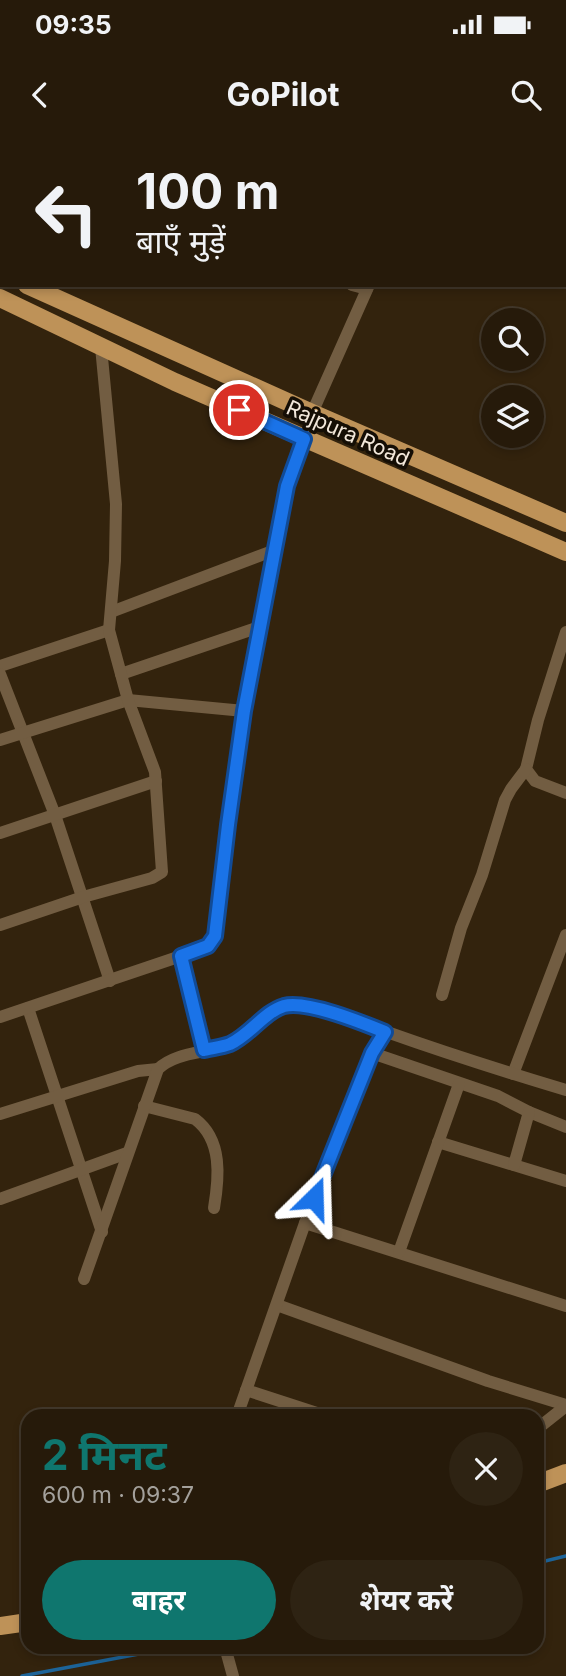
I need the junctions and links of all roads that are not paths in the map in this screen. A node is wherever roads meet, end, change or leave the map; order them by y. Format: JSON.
{"nodes":[{"id":1,"x":368,"y":287,"type":"edge"},
{"id":2,"x":46,"y":290,"type":"edge"},
{"id":3,"x":0,"y":298,"type":"edge"},
{"id":4,"x":101,"y":346,"type":"junction"},
{"id":5,"x":312,"y":413,"type":"junction"},
{"id":6,"x":304,"y":439,"type":"junction"},
{"id":7,"x":566,"y":523,"type":"edge"},
{"id":8,"x":275,"y":550,"type":"junction"},
{"id":9,"x":566,"y":552,"type":"edge"},
{"id":10,"x":111,"y":612,"type":"junction"},
{"id":11,"x":262,"y":626,"type":"junction"},
{"id":12,"x":109,"y":630,"type":"junction"},
{"id":13,"x":566,"y":632,"type":"edge"},
{"id":14,"x":0,"y":666,"type":"edge"},
{"id":15,"x":0,"y":674,"type":"edge"},
{"id":16,"x":121,"y":674,"type":"junction"},
{"id":17,"x":128,"y":700,"type":"junction"},
{"id":18,"x":244,"y":711,"type":"junction"},
{"id":19,"x":24,"y":732,"type":"junction"},
{"id":20,"x":0,"y":740,"type":"edge"},
{"id":21,"x":526,"y":769,"type":"junction"},
{"id":22,"x":156,"y":781,"type":"junction"},
{"id":23,"x":566,"y":793,"type":"edge"},
{"id":24,"x":55,"y":815,"type":"junction"},
{"id":25,"x":0,"y":833,"type":"edge"},
{"id":26,"x":83,"y":897,"type":"junction"},
{"id":27,"x":0,"y":925,"type":"edge"},
{"id":28,"x":566,"y":936,"type":"edge"},
{"id":29,"x":181,"y":956,"type":"junction"},
{"id":30,"x":110,"y":981,"type":"junction"},
{"id":31,"x":442,"y":995,"type":"dead end"},
{"id":32,"x":28,"y":1008,"type":"junction"},
{"id":33,"x":0,"y":1017,"type":"edge"},
{"id":34,"x":385,"y":1032,"type":"junction"},
{"id":35,"x":204,"y":1050,"type":"junction"},
{"id":36,"x":372,"y":1053,"type":"junction"},
{"id":37,"x":158,"y":1069,"type":"junction"},
{"id":38,"x":513,"y":1074,"type":"junction"},
{"id":39,"x":459,"y":1084,"type":"junction"},
{"id":40,"x":566,"y":1090,"type":"edge"},
{"id":41,"x":57,"y":1095,"type":"junction"},
{"id":42,"x":144,"y":1106,"type":"junction"},
{"id":43,"x":529,"y":1112,"type":"junction"},
{"id":44,"x":0,"y":1114,"type":"edge"},
{"id":45,"x":566,"y":1126,"type":"edge"},
{"id":46,"x":438,"y":1142,"type":"junction"},
{"id":47,"x":127,"y":1153,"type":"junction"},
{"id":48,"x":514,"y":1165,"type":"junction"},
{"id":49,"x":81,"y":1168,"type":"junction"},
{"id":50,"x":566,"y":1181,"type":"edge"},
{"id":51,"x":0,"y":1199,"type":"edge"},
{"id":52,"x":214,"y":1208,"type":"dead end"},
{"id":53,"x":305,"y":1223,"type":"junction"},
{"id":54,"x":102,"y":1232,"type":"junction"},
{"id":55,"x":399,"y":1252,"type":"junction"},
{"id":56,"x":84,"y":1279,"type":"dead end"},
{"id":57,"x":277,"y":1305,"type":"junction"},
{"id":58,"x":566,"y":1306,"type":"edge"},
{"id":59,"x":246,"y":1390,"type":"junction"},
{"id":60,"x":566,"y":1406,"type":"edge"},
{"id":61,"x":239,"y":1409,"type":"edge"},
{"id":62,"x":304,"y":1409,"type":"edge"},
{"id":63,"x":544,"y":1423,"type":"edge"},
{"id":64,"x":566,"y":1473,"type":"edge"},
{"id":65,"x":544,"y":1481,"type":"edge"},
{"id":66,"x":21,"y":1623,"type":"edge"},
{"id":67,"x":0,"y":1626,"type":"edge"},
{"id":68,"x":227,"y":1654,"type":"edge"},
{"id":69,"x":233,"y":1676,"type":"edge"}],
"edges":[{"from":1,"to":5,"type":"street"},
{"from":2,"to":5,"type":"main road","name":"Rajpura Road"},
{"from":3,"to":4,"type":"main road","name":"Rajpura Road"},
{"from":4,"to":6,"type":"main road","name":"Rajpura Road"},
{"from":4,"to":10,"type":"street"},
{"from":5,"to":7,"type":"main road","name":"Rajpura Road"},
{"from":6,"to":8,"type":"street"},
{"from":6,"to":9,"type":"main road","name":"Rajpura Road"},
{"from":8,"to":10,"type":"street"},
{"from":8,"to":11,"type":"street"},
{"from":10,"to":12,"type":"street"},
{"from":11,"to":16,"type":"street"},
{"from":11,"to":18,"type":"street"},
{"from":12,"to":14,"type":"street"},
{"from":12,"to":16,"type":"street"},
{"from":13,"to":21,"type":"street"},
{"from":15,"to":19,"type":"street"},
{"from":16,"to":17,"type":"street"},
{"from":17,"to":18,"type":"street"},
{"from":17,"to":19,"type":"street"},
{"from":17,"to":22,"type":"street"},
{"from":18,"to":29,"type":"street"},
{"from":19,"to":20,"type":"street"},
{"from":19,"to":24,"type":"street"},
{"from":21,"to":23,"type":"street"},
{"from":21,"to":31,"type":"street"},
{"from":22,"to":24,"type":"street"},
{"from":22,"to":26,"type":"street"},
{"from":24,"to":25,"type":"street"},
{"from":24,"to":26,"type":"street"},
{"from":26,"to":27,"type":"street"},
{"from":26,"to":30,"type":"street"},
{"from":28,"to":38,"type":"street"},
{"from":29,"to":30,"type":"street"},
{"from":29,"to":35,"type":"street"},
{"from":30,"to":32,"type":"street"},
{"from":32,"to":33,"type":"street"},
{"from":32,"to":41,"type":"street"},
{"from":34,"to":35,"type":"street"},
{"from":34,"to":36,"type":"street"},
{"from":34,"to":38,"type":"street"},
{"from":35,"to":37,"type":"street"},
{"from":36,"to":39,"type":"street"},
{"from":36,"to":53,"type":"street"},
{"from":37,"to":41,"type":"street"},
{"from":37,"to":42,"type":"street"},
{"from":38,"to":40,"type":"street"},
{"from":39,"to":43,"type":"street"},
{"from":39,"to":46,"type":"street"},
{"from":41,"to":44,"type":"street"},
{"from":41,"to":49,"type":"street"},
{"from":42,"to":47,"type":"street"},
{"from":42,"to":52,"type":"street"},
{"from":43,"to":45,"type":"street"},
{"from":43,"to":48,"type":"street"},
{"from":46,"to":48,"type":"street"},
{"from":46,"to":55,"type":"street"},
{"from":47,"to":49,"type":"street"},
{"from":47,"to":54,"type":"street"},
{"from":48,"to":50,"type":"street"},
{"from":49,"to":51,"type":"street"},
{"from":49,"to":54,"type":"street"},
{"from":53,"to":55,"type":"street"},
{"from":53,"to":57,"type":"street"},
{"from":54,"to":56,"type":"street"},
{"from":55,"to":58,"type":"street"},
{"from":57,"to":59,"type":"street"},
{"from":57,"to":60,"type":"street"},
{"from":59,"to":61,"type":"street"},
{"from":59,"to":62,"type":"street"},
{"from":60,"to":63,"type":"street"},
{"from":64,"to":65,"type":"main road"},
{"from":66,"to":67,"type":"main road"},
{"from":68,"to":69,"type":"street"}]}
